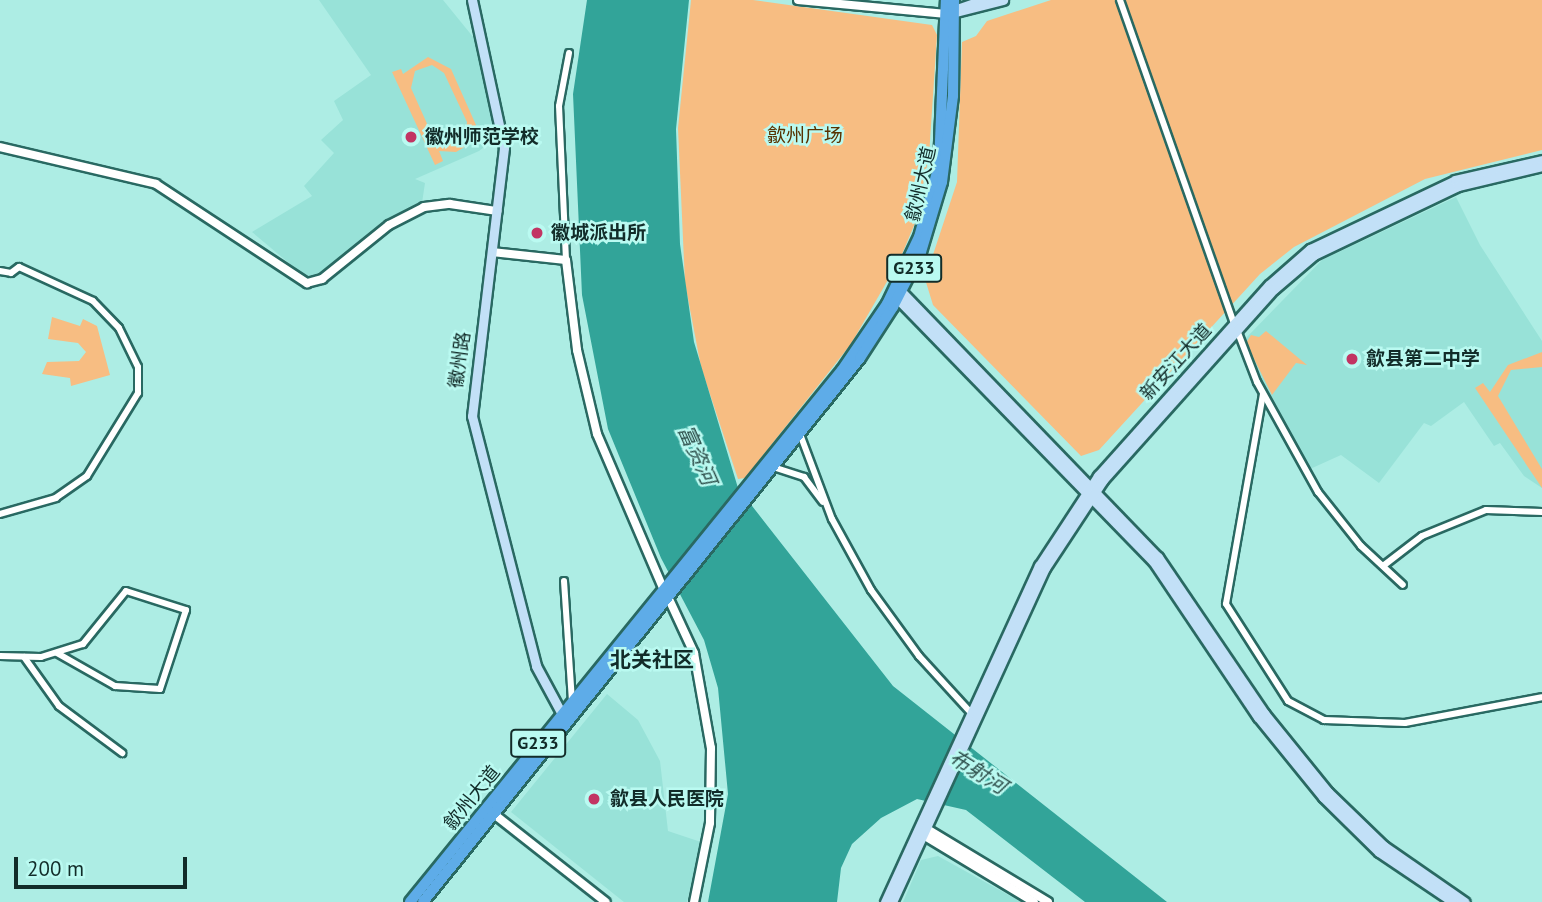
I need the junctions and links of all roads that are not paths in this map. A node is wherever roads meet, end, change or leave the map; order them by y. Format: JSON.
{"nodes":[{"id":1,"x":471,"y":0,"type":"edge"},
{"id":2,"x":798,"y":0,"type":"edge"},
{"id":3,"x":946,"y":0,"type":"edge"},
{"id":4,"x":982,"y":0,"type":"edge"},
{"id":5,"x":1003,"y":0,"type":"edge"},
{"id":6,"x":1120,"y":0,"type":"edge"},
{"id":7,"x":952,"y":10,"type":"edge"},
{"id":8,"x":569,"y":53,"type":"dead end"},
{"id":9,"x":0,"y":147,"type":"edge"},
{"id":10,"x":1542,"y":160,"type":"edge"},
{"id":11,"x":1542,"y":166,"type":"edge"},
{"id":12,"x":497,"y":211,"type":"junction"},
{"id":13,"x":492,"y":253,"type":"junction"},
{"id":14,"x":566,"y":260,"type":"junction"},
{"id":15,"x":0,"y":271,"type":"edge"},
{"id":16,"x":897,"y":293,"type":"junction"},
{"id":17,"x":1235,"y":327,"type":"junction"},
{"id":18,"x":1263,"y":394,"type":"junction"},
{"id":19,"x":800,"y":434,"type":"junction"},
{"id":20,"x":773,"y":467,"type":"junction"},
{"id":21,"x":752,"y":487,"type":"junction"},
{"id":22,"x":1091,"y":490,"type":"junction"},
{"id":23,"x":1542,"y":512,"type":"edge"},
{"id":24,"x":0,"y":514,"type":"edge"},
{"id":25,"x":832,"y":519,"type":"junction"},
{"id":26,"x":1383,"y":566,"type":"junction"},
{"id":27,"x":564,"y":581,"type":"dead end"},
{"id":28,"x":1403,"y":585,"type":"dead end"},
{"id":29,"x":668,"y":591,"type":"junction"},
{"id":30,"x":57,"y":653,"type":"junction"},
{"id":31,"x":0,"y":656,"type":"edge"},
{"id":32,"x":24,"y":657,"type":"junction"},
{"id":33,"x":1542,"y":697,"type":"edge"},
{"id":34,"x":572,"y":701,"type":"junction"},
{"id":35,"x":562,"y":714,"type":"junction"},
{"id":36,"x":972,"y":714,"type":"junction"},
{"id":37,"x":968,"y":730,"type":"junction"},
{"id":38,"x":122,"y":753,"type":"dead end"},
{"id":39,"x":494,"y":814,"type":"junction"},
{"id":40,"x":922,"y":830,"type":"junction"},
{"id":41,"x":410,"y":902,"type":"edge"},
{"id":42,"x":423,"y":902,"type":"edge"},
{"id":43,"x":606,"y":902,"type":"edge"},
{"id":44,"x":694,"y":902,"type":"edge"},
{"id":45,"x":885,"y":902,"type":"edge"},
{"id":46,"x":892,"y":902,"type":"edge"},
{"id":47,"x":1034,"y":902,"type":"edge"},
{"id":48,"x":1048,"y":902,"type":"edge"},
{"id":49,"x":1452,"y":902,"type":"edge"},
{"id":50,"x":1465,"y":902,"type":"edge"}],
"edges":[{"from":1,"to":12,"type":"main road","name":"徽州路"},
{"from":2,"to":7,"type":"street"},
{"from":3,"to":7,"type":"highway","name":"歙州大道","number":"G233"},
{"from":4,"to":7,"type":"main road"},
{"from":5,"to":7,"type":"main road"},
{"from":6,"to":17,"type":"street"},
{"from":7,"to":16,"type":"highway","name":"歙州大道","number":"G233"},
{"from":8,"to":14,"type":"street"},
{"from":9,"to":12,"type":"street"},
{"from":10,"to":17,"type":"main road","name":"新安江大道"},
{"from":11,"to":17,"type":"main road","name":"新安江大道"},
{"from":12,"to":13,"type":"main road","name":"徽州路"},
{"from":13,"to":14,"type":"street"},
{"from":13,"to":35,"type":"main road","name":"徽州路"},
{"from":14,"to":29,"type":"street"},
{"from":15,"to":24,"type":"street"},
{"from":16,"to":19,"type":"highway","name":"歙州大道","number":"G233"},
{"from":16,"to":21,"type":"highway","name":"歙州大道","number":"G233"},
{"from":16,"to":22,"type":"main road"},
{"from":17,"to":18,"type":"street"},
{"from":17,"to":22,"type":"main road","name":"新安江大道"},
{"from":18,"to":26,"type":"street"},
{"from":18,"to":33,"type":"street"},
{"from":19,"to":20,"type":"highway","name":"歙州大道","number":"G233"},
{"from":19,"to":25,"type":"street"},
{"from":20,"to":21,"type":"highway","name":"歙州大道","number":"G233"},
{"from":20,"to":25,"type":"street"},
{"from":21,"to":29,"type":"highway","number":"G233"},
{"from":22,"to":36,"type":"main road","name":"新安江大道"},
{"from":22,"to":37,"type":"main road","name":"新安江大道"},
{"from":22,"to":49,"type":"main road"},
{"from":22,"to":50,"type":"main road"},
{"from":23,"to":26,"type":"street"},
{"from":25,"to":36,"type":"street"},
{"from":26,"to":28,"type":"street"},
{"from":27,"to":34,"type":"street"},
{"from":29,"to":34,"type":"highway","name":"歙州大道","number":"G233"},
{"from":29,"to":39,"type":"highway","name":"歙州大道","number":"G233"},
{"from":29,"to":44,"type":"street"},
{"from":30,"to":30,"type":"street"},
{"from":30,"to":32,"type":"street"},
{"from":31,"to":32,"type":"street"},
{"from":32,"to":38,"type":"street"},
{"from":34,"to":35,"type":"highway","name":"歙州大道","number":"G233"},
{"from":35,"to":41,"type":"highway","name":"歙州大道","number":"G233"},
{"from":36,"to":37,"type":"main road","name":"新安江大道"},
{"from":37,"to":40,"type":"main road"},
{"from":39,"to":42,"type":"highway","name":"歙州大道","number":"G233"},
{"from":39,"to":43,"type":"street"},
{"from":40,"to":45,"type":"main road"},
{"from":40,"to":46,"type":"main road"},
{"from":40,"to":47,"type":"street"},
{"from":40,"to":48,"type":"street"}]}
